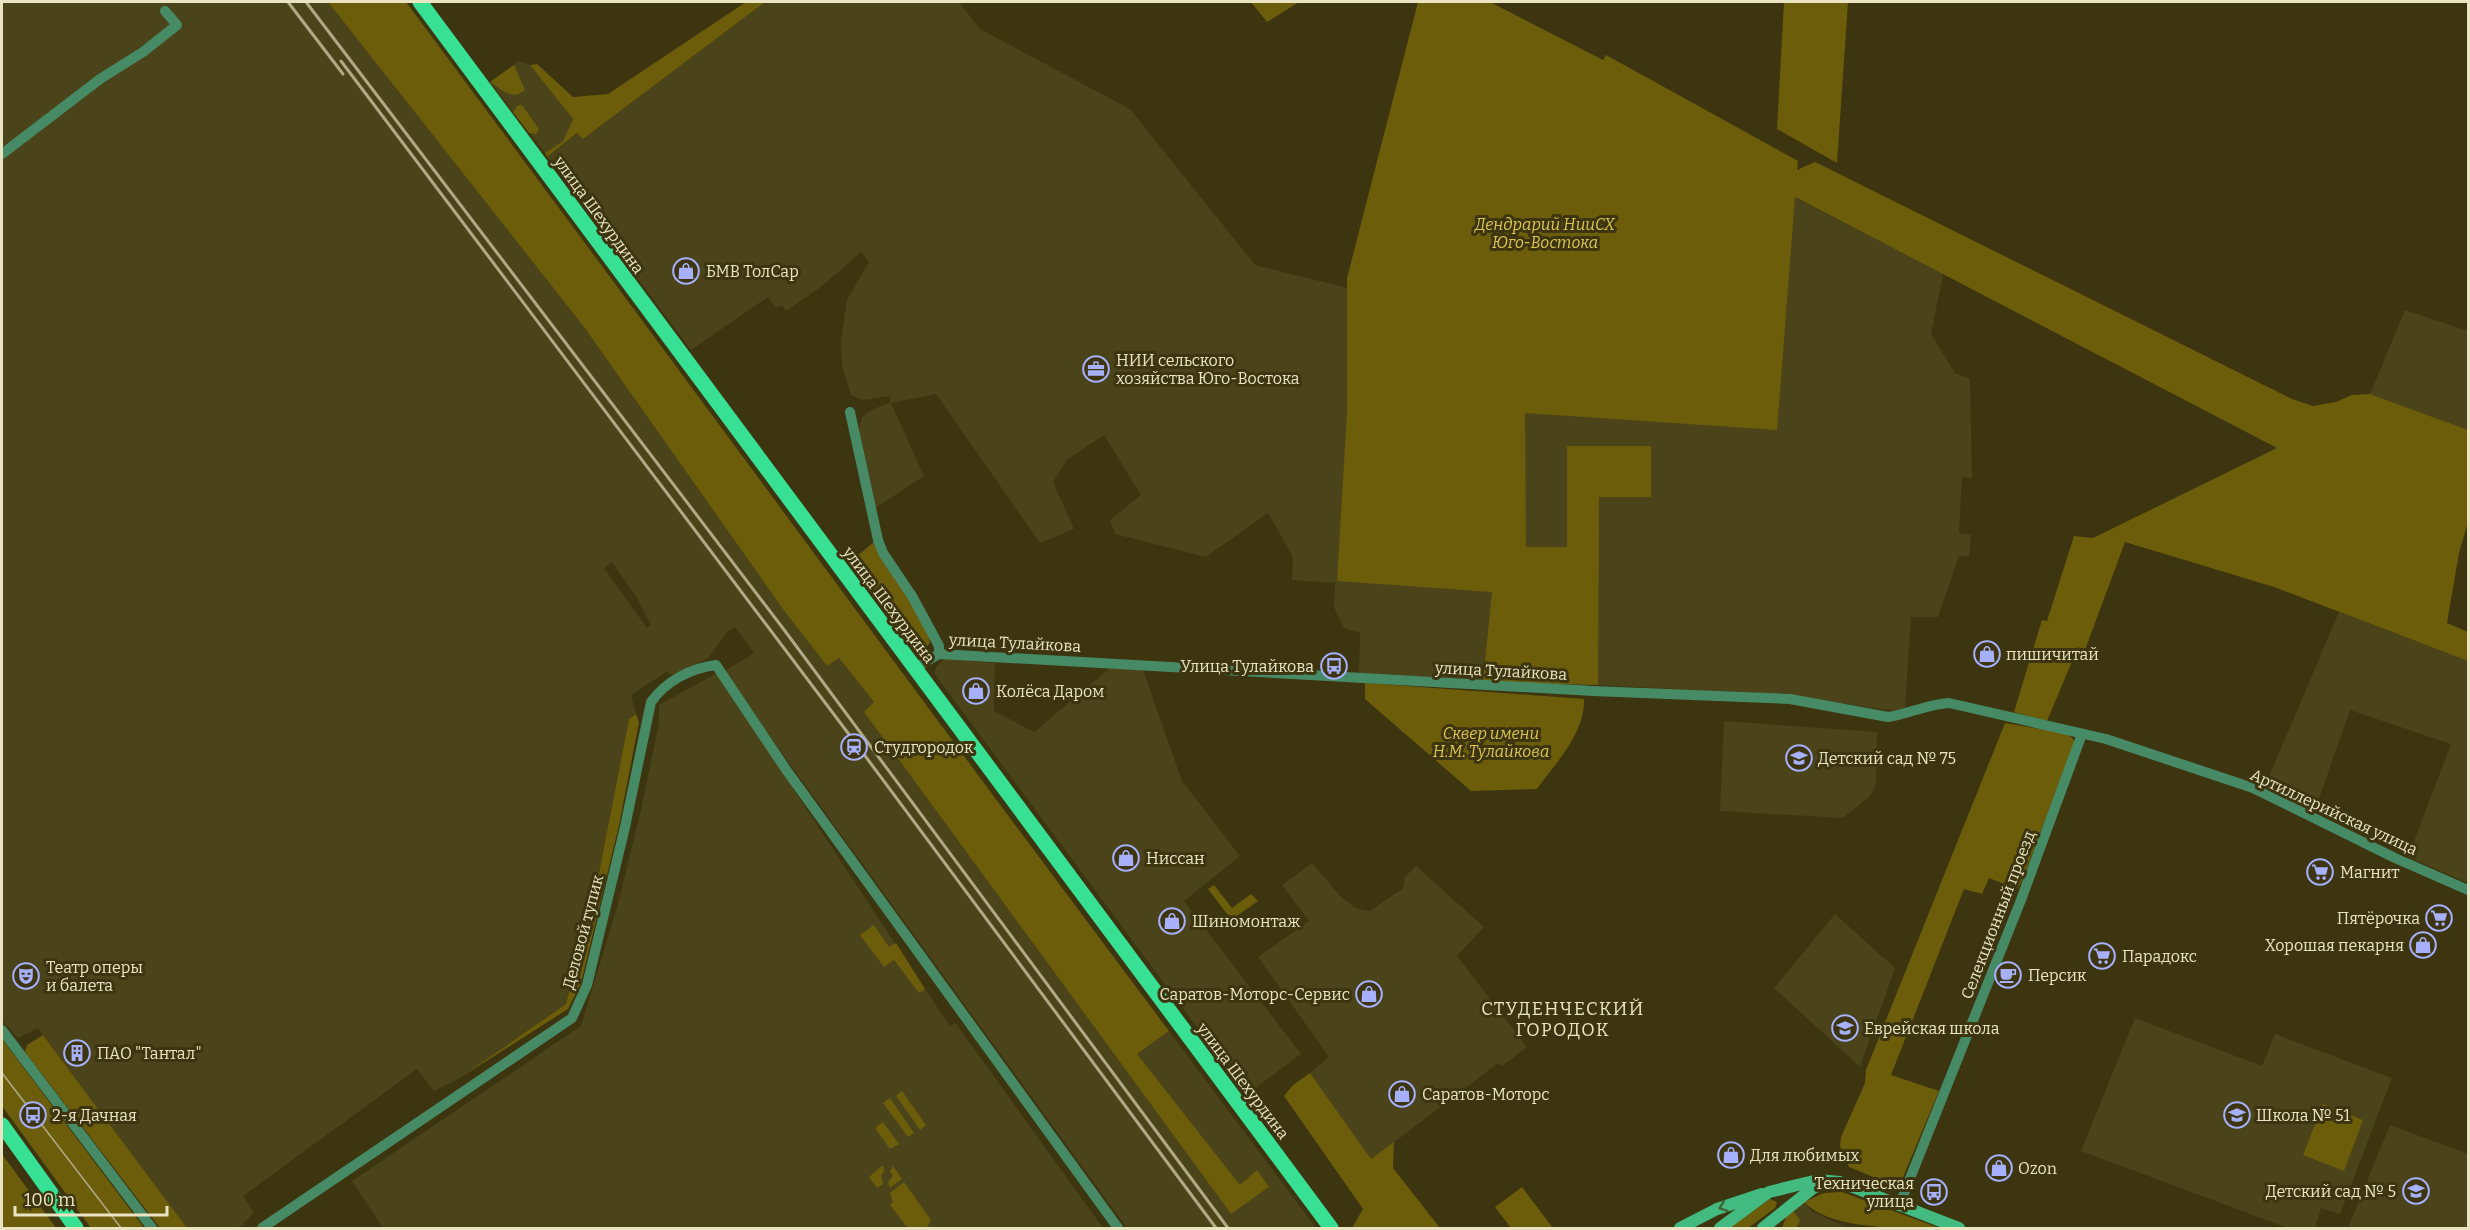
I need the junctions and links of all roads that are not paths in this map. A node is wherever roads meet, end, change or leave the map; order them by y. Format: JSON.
{"nodes":[{"id":1,"x":420,"y":2,"type":"edge"},
{"id":2,"x":165,"y":11,"type":"dead end"},
{"id":3,"x":2,"y":154,"type":"edge"},
{"id":4,"x":850,"y":412,"type":"dead end"},
{"id":5,"x":939,"y":654,"type":"junction"},
{"id":6,"x":915,"y":668,"type":"junction"},
{"id":7,"x":2082,"y":734,"type":"junction"},
{"id":8,"x":2469,"y":890,"type":"edge"},
{"id":9,"x":2,"y":1030,"type":"edge"},
{"id":10,"x":2,"y":1125,"type":"edge"},
{"id":11,"x":1832,"y":1181,"type":"junction"},
{"id":12,"x":1771,"y":1192,"type":"junction"},
{"id":13,"x":1899,"y":1206,"type":"junction"},
{"id":14,"x":1777,"y":1220,"type":"edge"},
{"id":15,"x":76,"y":1228,"type":"edge"},
{"id":16,"x":152,"y":1228,"type":"edge"},
{"id":17,"x":262,"y":1228,"type":"edge"},
{"id":18,"x":1118,"y":1228,"type":"edge"},
{"id":19,"x":1331,"y":1228,"type":"edge"},
{"id":20,"x":1680,"y":1228,"type":"edge"},
{"id":21,"x":1720,"y":1228,"type":"edge"},
{"id":22,"x":1763,"y":1228,"type":"edge"},
{"id":23,"x":1959,"y":1228,"type":"edge"}],
"edges":[{"from":1,"to":6,"type":"main road","name":"улица Шехурдина"},
{"from":2,"to":3,"type":"street"},
{"from":4,"to":5,"type":"street"},
{"from":5,"to":6,"type":"street","name":"улица Тулайкова"},
{"from":5,"to":7,"type":"street","name":"улица Тулайкова"},
{"from":6,"to":19,"type":"main road","name":"улица Шехурдина"},
{"from":7,"to":8,"type":"street","name":"Артиллерийская улица"},
{"from":7,"to":13,"type":"street","name":"Селекционный проезд"},
{"from":9,"to":16,"type":"street"},
{"from":10,"to":15,"type":"main road"},
{"from":11,"to":12,"type":"main road"},
{"from":11,"to":13,"type":"main road"},
{"from":11,"to":14,"type":"main road"},
{"from":12,"to":14,"type":"street"},
{"from":12,"to":20,"type":"main road","one_way":true},
{"from":12,"to":21,"type":"main road"},
{"from":13,"to":23,"type":"main road"},
{"from":14,"to":22,"type":"main road"},
{"from":17,"to":18,"type":"street","name":"Деловой тупик"}]}
